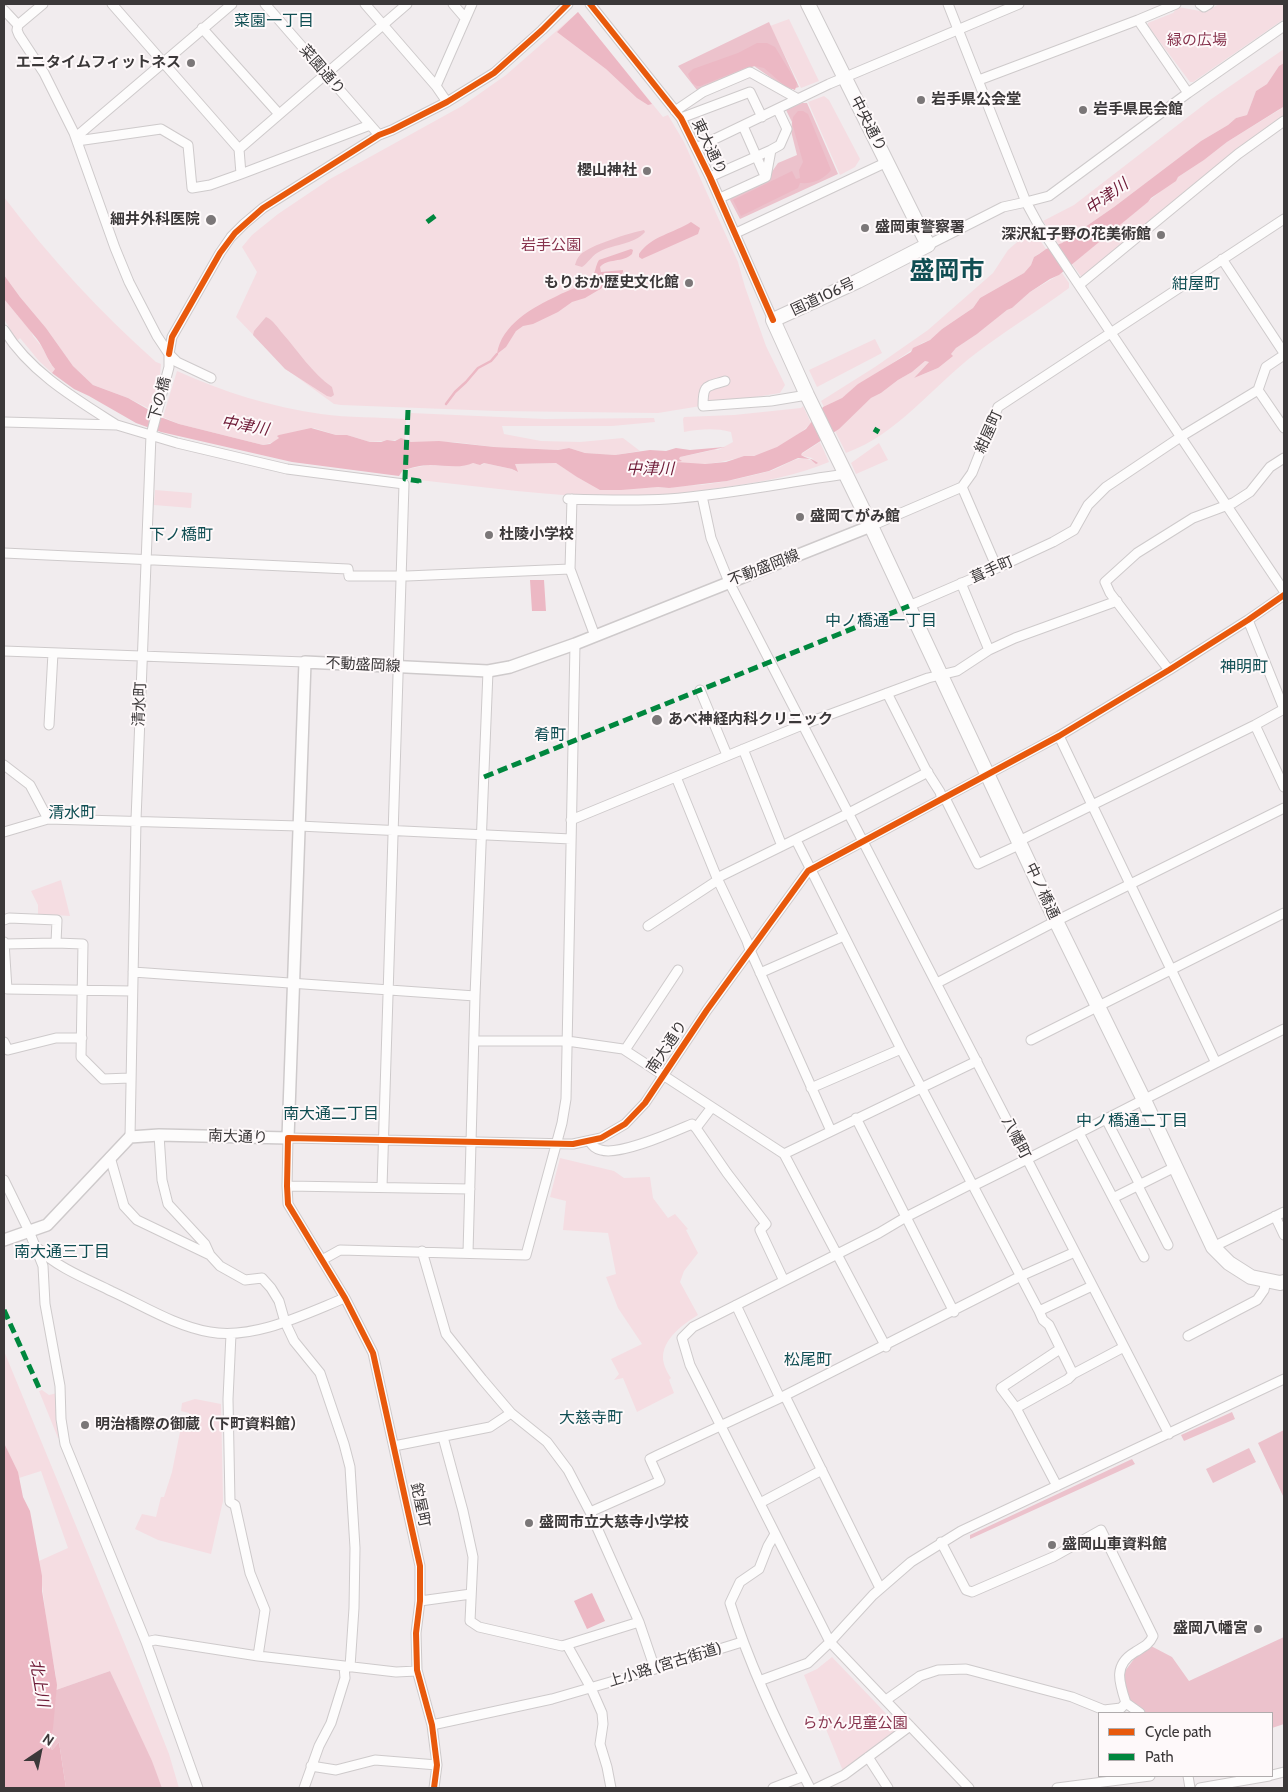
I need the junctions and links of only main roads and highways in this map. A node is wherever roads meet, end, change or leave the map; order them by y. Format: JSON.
{"nodes":[{"id":1,"x":808,"y":4,"type":"edge"},
{"id":2,"x":928,"y":245,"type":"joint"},
{"id":3,"x":838,"y":458,"type":"joint"},
{"id":4,"x":872,"y":526,"type":"junction"},
{"id":5,"x":288,"y":1138,"type":"joint"},
{"id":6,"x":4,"y":1240,"type":"edge"},
{"id":7,"x":1284,"y":1282,"type":"edge"}],
"edges":[{"from":1,"to":2,"type":"highway","name":"中央通り"},
{"from":2,"to":3,"type":"highway","name":"国道106号"},
{"from":3,"to":4,"type":"highway","name":"中ノ橋通"},
{"from":4,"to":5,"type":"main road","name":"不動盛岡線"},
{"from":4,"to":7,"type":"highway","name":"中ノ橋通"},
{"from":5,"to":6,"type":"main road","name":"南大通り"}]}
